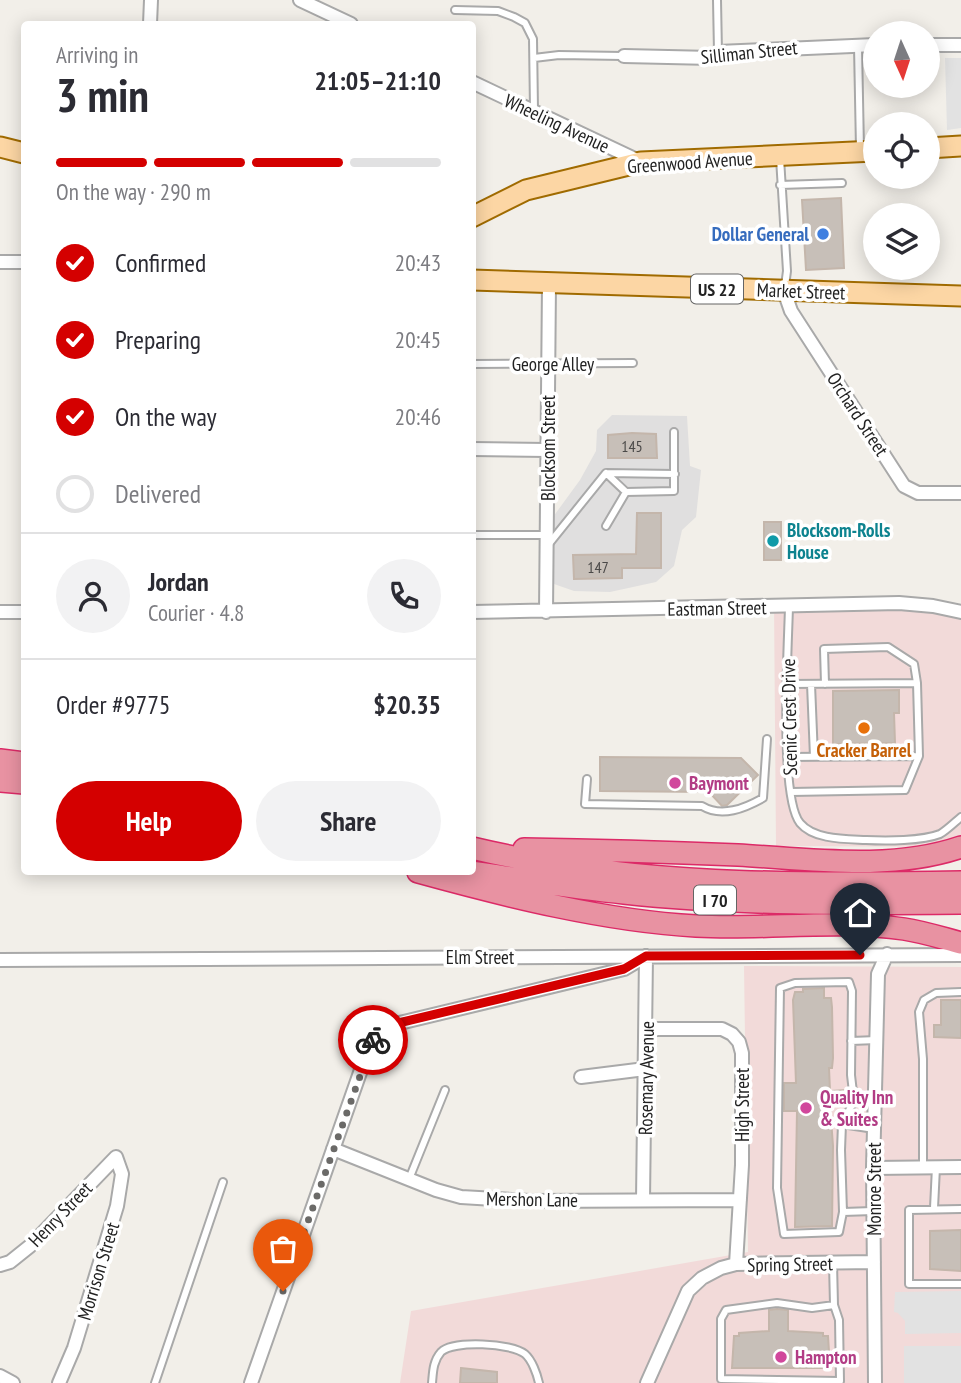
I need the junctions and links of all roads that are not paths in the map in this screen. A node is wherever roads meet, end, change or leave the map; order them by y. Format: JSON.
{"nodes":[{"id":1,"x":151,"y":0,"type":"edge"},
{"id":2,"x":300,"y":0,"type":"edge"},
{"id":3,"x":717,"y":0,"type":"edge"},
{"id":4,"x":455,"y":10,"type":"dead end"},
{"id":5,"x":150,"y":21,"type":"edge"},
{"id":6,"x":345,"y":21,"type":"edge"},
{"id":7,"x":940,"y":45,"type":"edge"},
{"id":8,"x":961,"y":45,"type":"edge"},
{"id":9,"x":858,"y":46,"type":"junction"},
{"id":10,"x":863,"y":46,"type":"edge"},
{"id":11,"x":718,"y":52,"type":"junction"},
{"id":12,"x":624,"y":56,"type":"joint"},
{"id":13,"x":534,"y":58,"type":"junction"},
{"id":14,"x":476,"y":84,"type":"edge"},
{"id":15,"x":534,"y":112,"type":"junction"},
{"id":16,"x":864,"y":112,"type":"edge"},
{"id":17,"x":959,"y":145,"type":"edge"},
{"id":18,"x":0,"y":147,"type":"edge"},
{"id":19,"x":940,"y":147,"type":"edge"},
{"id":20,"x":863,"y":151,"type":"edge"},
{"id":21,"x":21,"y":152,"type":"edge"},
{"id":22,"x":780,"y":156,"type":"junction"},
{"id":23,"x":641,"y":162,"type":"junction"},
{"id":24,"x":842,"y":183,"type":"dead end"},
{"id":25,"x":780,"y":186,"type":"junction"},
{"id":26,"x":476,"y":215,"type":"edge"},
{"id":27,"x":0,"y":262,"type":"edge"},
{"id":28,"x":21,"y":262,"type":"edge"},
{"id":29,"x":476,"y":280,"type":"edge"},
{"id":30,"x":549,"y":284,"type":"junction"},
{"id":31,"x":784,"y":291,"type":"junction"},
{"id":32,"x":961,"y":296,"type":"edge"},
{"id":33,"x":633,"y":363,"type":"dead end"},
{"id":34,"x":476,"y":364,"type":"edge"},
{"id":35,"x":548,"y":364,"type":"junction"},
{"id":36,"x":674,"y":432,"type":"dead end"},
{"id":37,"x":476,"y":449,"type":"edge"},
{"id":38,"x":547,"y":450,"type":"junction"},
{"id":39,"x":606,"y":473,"type":"junction"},
{"id":40,"x":675,"y":474,"type":"junction"},
{"id":41,"x":626,"y":492,"type":"junction"},
{"id":42,"x":961,"y":493,"type":"edge"},
{"id":43,"x":606,"y":526,"type":"dead end"},
{"id":44,"x":476,"y":535,"type":"edge"},
{"id":45,"x":547,"y":541,"type":"junction"},
{"id":46,"x":789,"y":607,"type":"junction"},
{"id":47,"x":0,"y":612,"type":"edge"},
{"id":48,"x":21,"y":612,"type":"edge"},
{"id":49,"x":476,"y":612,"type":"edge"},
{"id":50,"x":546,"y":612,"type":"junction"},
{"id":51,"x":961,"y":612,"type":"edge"},
{"id":52,"x":918,"y":683,"type":"junction"},
{"id":53,"x":788,"y":684,"type":"junction"},
{"id":54,"x":811,"y":684,"type":"junction"},
{"id":55,"x":825,"y":684,"type":"junction"},
{"id":56,"x":767,"y":739,"type":"dead end"},
{"id":57,"x":919,"y":756,"type":"junction"},
{"id":58,"x":786,"y":757,"type":"junction"},
{"id":59,"x":814,"y":757,"type":"junction"},
{"id":60,"x":0,"y":760,"type":"edge"},
{"id":61,"x":21,"y":762,"type":"edge"},
{"id":62,"x":587,"y":779,"type":"dead end"},
{"id":63,"x":0,"y":781,"type":"edge"},
{"id":64,"x":21,"y":783,"type":"edge"},
{"id":65,"x":791,"y":792,"type":"junction"},
{"id":66,"x":961,"y":817,"type":"edge"},
{"id":67,"x":961,"y":847,"type":"edge"},
{"id":68,"x":476,"y":848,"type":"edge"},
{"id":69,"x":476,"y":849,"type":"edge"},
{"id":70,"x":476,"y":873,"type":"edge"},
{"id":71,"x":429,"y":875,"type":"edge"},
{"id":72,"x":961,"y":882,"type":"edge"},
{"id":73,"x":961,"y":903,"type":"edge"},
{"id":74,"x":961,"y":943,"type":"edge"},
{"id":75,"x":887,"y":954,"type":"junction"},
{"id":76,"x":961,"y":955,"type":"edge"},
{"id":77,"x":646,"y":956,"type":"junction"},
{"id":78,"x":0,"y":960,"type":"edge"},
{"id":79,"x":961,"y":992,"type":"edge"},
{"id":80,"x":647,"y":1029,"type":"junction"},
{"id":81,"x":877,"y":1040,"type":"junction"},
{"id":82,"x":851,"y":1041,"type":"junction"},
{"id":83,"x":646,"y":1069,"type":"junction"},
{"id":84,"x":581,"y":1077,"type":"dead end"},
{"id":85,"x":446,"y":1090,"type":"dead end"},
{"id":86,"x":842,"y":1124,"type":"junction"},
{"id":87,"x":874,"y":1129,"type":"junction"},
{"id":88,"x":332,"y":1150,"type":"junction"},
{"id":89,"x":116,"y":1157,"type":"joint"},
{"id":90,"x":929,"y":1167,"type":"junction"},
{"id":91,"x":961,"y":1167,"type":"edge"},
{"id":92,"x":873,"y":1168,"type":"junction"},
{"id":93,"x":409,"y":1179,"type":"junction"},
{"id":94,"x":223,"y":1182,"type":"dead end"},
{"id":95,"x":643,"y":1200,"type":"junction"},
{"id":96,"x":740,"y":1200,"type":"junction"},
{"id":97,"x":934,"y":1208,"type":"junction"},
{"id":98,"x":961,"y":1209,"type":"edge"},
{"id":99,"x":873,"y":1211,"type":"junction"},
{"id":100,"x":843,"y":1212,"type":"junction"},
{"id":101,"x":874,"y":1262,"type":"junction"},
{"id":102,"x":833,"y":1263,"type":"junction"},
{"id":103,"x":736,"y":1264,"type":"junction"},
{"id":104,"x":0,"y":1265,"type":"edge"},
{"id":105,"x":961,"y":1284,"type":"edge"},
{"id":106,"x":834,"y":1305,"type":"junction"},
{"id":107,"x":0,"y":1376,"type":"edge"},
{"id":108,"x":13,"y":1383,"type":"edge"},
{"id":109,"x":59,"y":1383,"type":"edge"},
{"id":110,"x":155,"y":1383,"type":"edge"},
{"id":111,"x":251,"y":1383,"type":"edge"},
{"id":112,"x":432,"y":1383,"type":"edge"},
{"id":113,"x":539,"y":1383,"type":"edge"},
{"id":114,"x":647,"y":1383,"type":"edge"},
{"id":115,"x":876,"y":1383,"type":"edge"}],
"edges":[{"from":1,"to":5,"type":"street"},
{"from":2,"to":6,"type":"street"},
{"from":3,"to":11,"type":"lane"},
{"from":4,"to":13,"type":"lane"},
{"from":7,"to":8,"type":"street"},
{"from":9,"to":10,"type":"street","name":"Silliman Street"},
{"from":9,"to":11,"type":"street","name":"Silliman Street"},
{"from":9,"to":16,"type":"lane"},
{"from":11,"to":12,"type":"street","name":"Silliman Street"},
{"from":12,"to":13,"type":"lane"},
{"from":13,"to":15,"type":"lane"},
{"from":14,"to":15,"type":"street","name":"Wheeling Avenue"},
{"from":15,"to":23,"type":"street","name":"Wheeling Avenue"},
{"from":17,"to":19,"type":"main road"},
{"from":18,"to":21,"type":"main road"},
{"from":20,"to":22,"type":"main road","name":"Greenwood Avenue"},
{"from":22,"to":23,"type":"main road","name":"Greenwood Avenue"},
{"from":22,"to":25,"type":"lane"},
{"from":23,"to":26,"type":"main road","name":"Greenwood Avenue"},
{"from":24,"to":25,"type":"lane"},
{"from":25,"to":31,"type":"lane"},
{"from":27,"to":28,"type":"street"},
{"from":29,"to":30,"type":"main road","name":"Market Street","number":"US 22"},
{"from":30,"to":31,"type":"main road","name":"Market Street","number":"US 22"},
{"from":30,"to":35,"type":"street","name":"Blocksom Street"},
{"from":31,"to":32,"type":"main road","name":"Market Street","number":"US 22"},
{"from":31,"to":42,"type":"street","name":"Orchard Street"},
{"from":33,"to":35,"type":"lane","name":"George Alley"},
{"from":34,"to":35,"type":"lane","name":"George Alley"},
{"from":35,"to":38,"type":"street","name":"Blocksom Street"},
{"from":36,"to":40,"type":"lane"},
{"from":37,"to":38,"type":"street"},
{"from":38,"to":45,"type":"street","name":"Blocksom Street"},
{"from":39,"to":40,"type":"lane"},
{"from":39,"to":41,"type":"lane"},
{"from":39,"to":45,"type":"lane"},
{"from":40,"to":41,"type":"lane"},
{"from":41,"to":43,"type":"lane"},
{"from":44,"to":45,"type":"lane"},
{"from":45,"to":50,"type":"street","name":"Blocksom Street"},
{"from":46,"to":50,"type":"street","name":"Eastman Street"},
{"from":46,"to":51,"type":"street","name":"Eastman Street"},
{"from":46,"to":53,"type":"lane","name":"Scenic Crest Drive"},
{"from":47,"to":48,"type":"street"},
{"from":49,"to":50,"type":"street","name":"Eastman Street"},
{"from":52,"to":55,"type":"lane"},
{"from":52,"to":55,"type":"lane"},
{"from":52,"to":57,"type":"lane"},
{"from":53,"to":54,"type":"lane"},
{"from":53,"to":58,"type":"lane","name":"Scenic Crest Drive"},
{"from":54,"to":55,"type":"lane"},
{"from":54,"to":59,"type":"lane"},
{"from":56,"to":62,"type":"lane"},
{"from":57,"to":59,"type":"lane"},
{"from":57,"to":65,"type":"lane"},
{"from":58,"to":59,"type":"lane"},
{"from":58,"to":65,"type":"lane","name":"Scenic Crest Drive"},
{"from":60,"to":61,"type":"highway"},
{"from":63,"to":64,"type":"highway"},
{"from":65,"to":66,"type":"lane","name":"Scenic Crest Drive"},
{"from":67,"to":68,"type":"highway"},
{"from":69,"to":72,"type":"highway","number":"I 70"},
{"from":70,"to":73,"type":"highway","number":"I 70"},
{"from":71,"to":74,"type":"highway"},
{"from":75,"to":76,"type":"street","name":"Elm Street"},
{"from":75,"to":77,"type":"street","name":"Elm Street"},
{"from":75,"to":81,"type":"street","name":"Monroe Street"},
{"from":77,"to":78,"type":"street","name":"Elm Street"},
{"from":77,"to":80,"type":"street","name":"Rosemary Avenue"},
{"from":77,"to":88,"type":"street"},
{"from":79,"to":90,"type":"lane"},
{"from":80,"to":83,"type":"street","name":"Rosemary Avenue"},
{"from":80,"to":96,"type":"street","name":"High Street"},
{"from":81,"to":82,"type":"lane"},
{"from":81,"to":87,"type":"street","name":"Monroe Street"},
{"from":82,"to":86,"type":"lane"},
{"from":82,"to":100,"type":"lane"},
{"from":83,"to":84,"type":"street"},
{"from":83,"to":95,"type":"street","name":"Rosemary Avenue"},
{"from":85,"to":93,"type":"lane"},
{"from":86,"to":87,"type":"lane"},
{"from":86,"to":100,"type":"lane"},
{"from":87,"to":92,"type":"street","name":"Monroe Street"},
{"from":88,"to":93,"type":"street","name":"Mershon Lane"},
{"from":88,"to":111,"type":"street"},
{"from":89,"to":104,"type":"street","name":"Henry Street"},
{"from":89,"to":109,"type":"street","name":"Morrison Street"},
{"from":90,"to":91,"type":"street"},
{"from":90,"to":92,"type":"street"},
{"from":90,"to":97,"type":"lane"},
{"from":92,"to":99,"type":"street","name":"Monroe Street"},
{"from":93,"to":95,"type":"street","name":"Mershon Lane"},
{"from":94,"to":110,"type":"lane"},
{"from":95,"to":96,"type":"street","name":"Mershon Lane"},
{"from":96,"to":103,"type":"street","name":"High Street"},
{"from":97,"to":98,"type":"lane"},
{"from":97,"to":105,"type":"lane"},
{"from":99,"to":100,"type":"lane"},
{"from":99,"to":101,"type":"street","name":"Monroe Street"},
{"from":101,"to":102,"type":"street","name":"Spring Street"},
{"from":101,"to":115,"type":"street","name":"Monroe Street"},
{"from":102,"to":103,"type":"street","name":"Spring Street"},
{"from":102,"to":106,"type":"lane"},
{"from":103,"to":114,"type":"street","name":"Spring Street"},
{"from":106,"to":106,"type":"lane"},
{"from":107,"to":108,"type":"street"},
{"from":112,"to":113,"type":"lane"}]}
